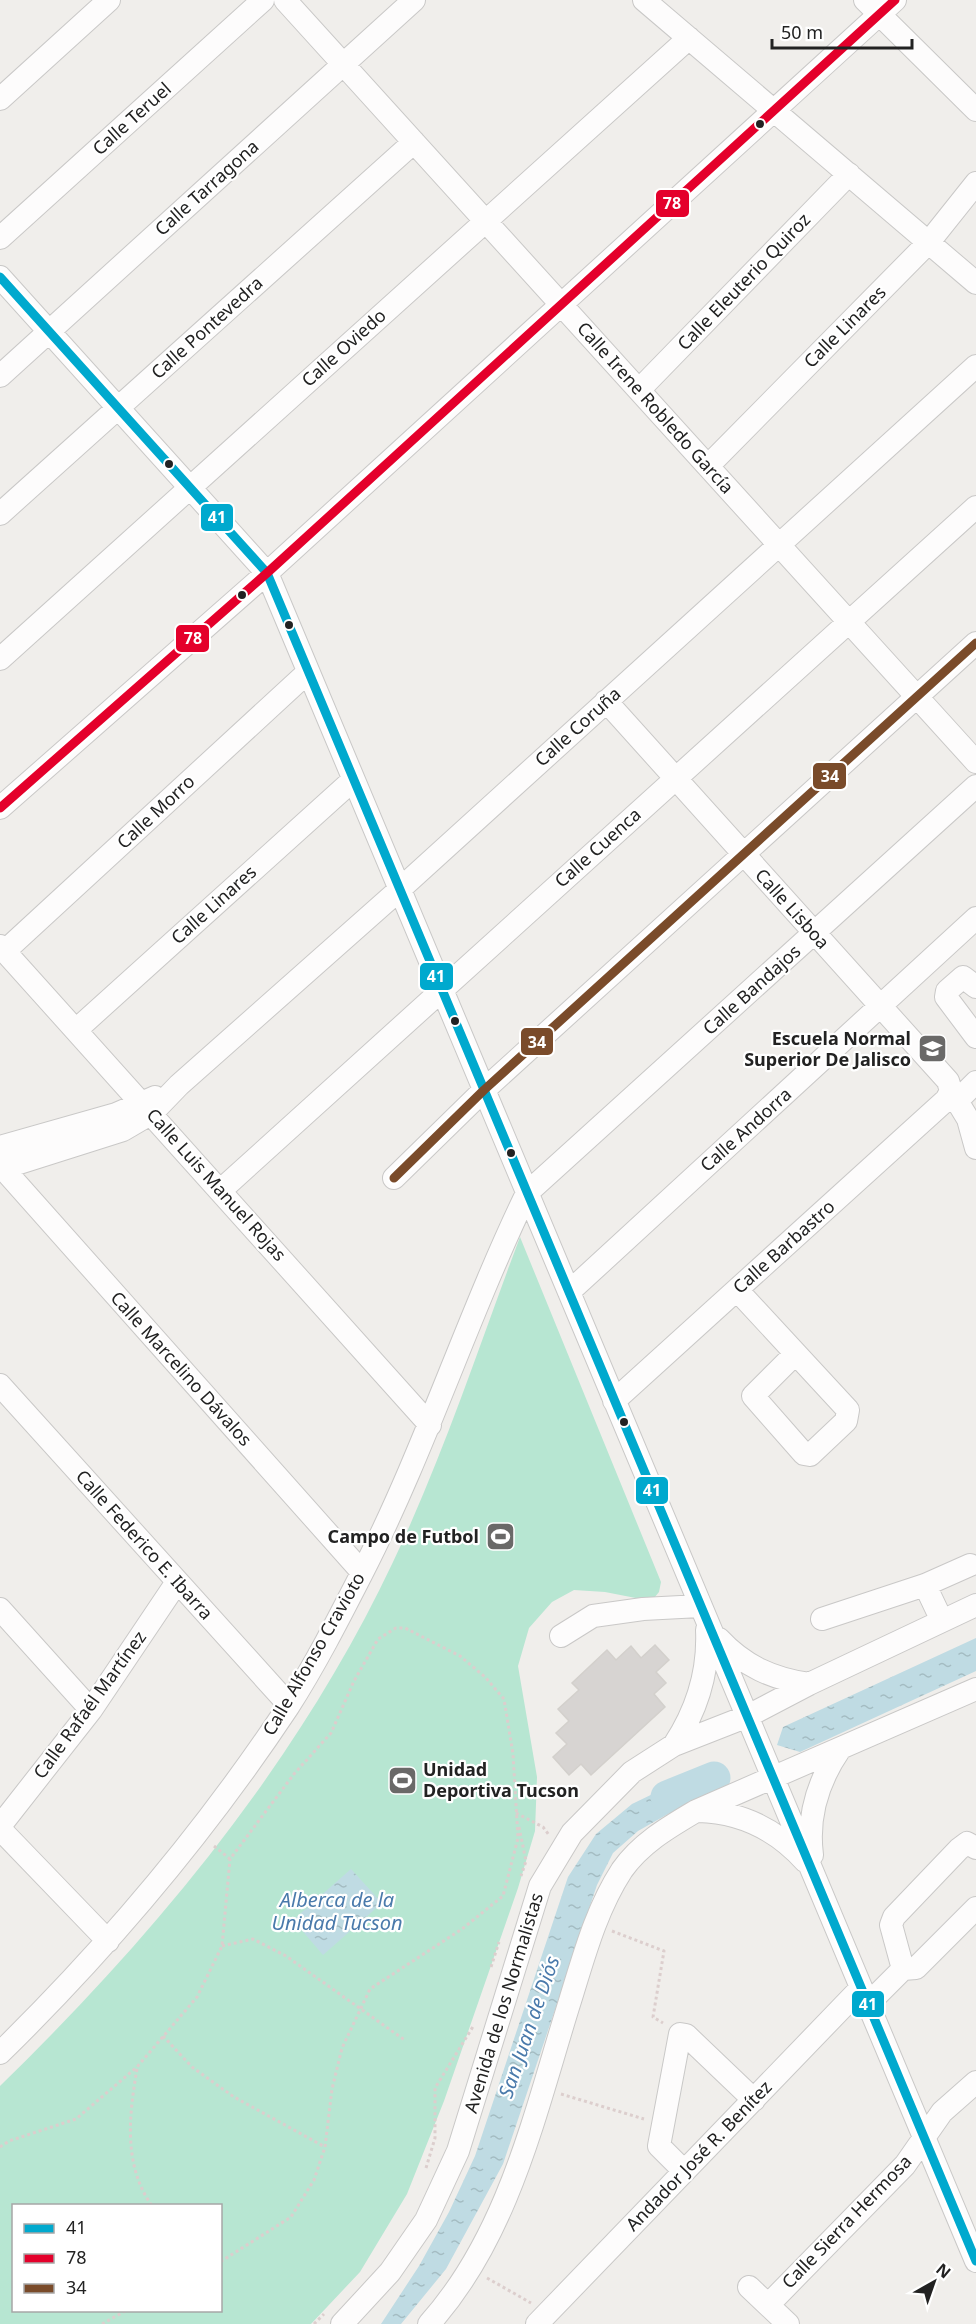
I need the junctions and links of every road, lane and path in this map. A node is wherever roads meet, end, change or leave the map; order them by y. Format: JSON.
{"nodes":[{"id":1,"x":110,"y":0,"type":"edge"},
{"id":2,"x":263,"y":0,"type":"edge"},
{"id":3,"x":285,"y":0,"type":"edge"},
{"id":4,"x":414,"y":0,"type":"edge"},
{"id":5,"x":644,"y":0,"type":"edge"},
{"id":6,"x":880,"y":5,"type":"edge"},
{"id":7,"x":689,"y":38,"type":"junction"},
{"id":8,"x":343,"y":64,"type":"junction"},
{"id":9,"x":0,"y":99,"type":"edge"},
{"id":10,"x":976,"y":110,"type":"edge"},
{"id":11,"x":775,"y":112,"type":"junction"},
{"id":12,"x":414,"y":142,"type":"junction"},
{"id":13,"x":849,"y":174,"type":"junction"},
{"id":14,"x":976,"y":183,"type":"edge"},
{"id":15,"x":486,"y":221,"type":"junction"},
{"id":16,"x":0,"y":238,"type":"edge"},
{"id":17,"x":929,"y":242,"type":"junction"},
{"id":18,"x":0,"y":277,"type":"edge"},
{"id":19,"x":976,"y":283,"type":"edge"},
{"id":20,"x":560,"y":304,"type":"junction"},
{"id":21,"x":49,"y":332,"type":"junction"},
{"id":22,"x":976,"y":366,"type":"edge"},
{"id":23,"x":0,"y":376,"type":"edge"},
{"id":24,"x":639,"y":390,"type":"junction"},
{"id":25,"x":118,"y":408,"type":"junction"},
{"id":26,"x":708,"y":466,"type":"junction"},
{"id":27,"x":190,"y":488,"type":"junction"},
{"id":28,"x":976,"y":507,"type":"edge"},
{"id":29,"x":0,"y":514,"type":"edge"},
{"id":30,"x":778,"y":544,"type":"junction"},
{"id":31,"x":267,"y":573,"type":"junction"},
{"id":32,"x":849,"y":622,"type":"junction"},
{"id":33,"x":976,"y":643,"type":"edge"},
{"id":34,"x":0,"y":659,"type":"edge"},
{"id":35,"x":308,"y":672,"type":"junction"},
{"id":36,"x":918,"y":698,"type":"junction"},
{"id":37,"x":606,"y":701,"type":"junction"},
{"id":38,"x":976,"y":762,"type":"edge"},
{"id":39,"x":675,"y":778,"type":"junction"},
{"id":40,"x":353,"y":780,"type":"junction"},
{"id":41,"x":976,"y":786,"type":"edge"},
{"id":42,"x":0,"y":808,"type":"edge"},
{"id":43,"x":744,"y":855,"type":"junction"},
{"id":44,"x":399,"y":890,"type":"junction"},
{"id":45,"x":976,"y":918,"type":"edge"},
{"id":46,"x":815,"y":933,"type":"junction"},
{"id":47,"x":2,"y":949,"type":"edge"},
{"id":48,"x":976,"y":987,"type":"edge"},
{"id":49,"x":441,"y":990,"type":"junction"},
{"id":50,"x":881,"y":1007,"type":"junction"},
{"id":51,"x":76,"y":1030,"type":"junction"},
{"id":52,"x":976,"y":1036,"type":"edge"},
{"id":53,"x":976,"y":1082,"type":"edge"},
{"id":54,"x":484,"y":1090,"type":"junction"},
{"id":55,"x":954,"y":1096,"type":"junction"},
{"id":56,"x":148,"y":1108,"type":"junction"},
{"id":57,"x":976,"y":1148,"type":"edge"},
{"id":58,"x":1,"y":1162,"type":"edge"},
{"id":59,"x":394,"y":1178,"type":"dead end"},
{"id":60,"x":221,"y":1190,"type":"junction"},
{"id":61,"x":527,"y":1193,"type":"junction"},
{"id":62,"x":737,"y":1290,"type":"junction"},
{"id":63,"x":569,"y":1292,"type":"junction"},
{"id":64,"x":795,"y":1354,"type":"junction"},
{"id":65,"x":0,"y":1386,"type":"edge"},
{"id":66,"x":614,"y":1401,"type":"junction"},
{"id":67,"x":430,"y":1425,"type":"junction"},
{"id":68,"x":970,"y":1565,"type":"dead end"},
{"id":69,"x":362,"y":1572,"type":"junction"},
{"id":70,"x":177,"y":1582,"type":"junction"},
{"id":71,"x":925,"y":1585,"type":"junction"},
{"id":72,"x":976,"y":1605,"type":"edge"},
{"id":73,"x":0,"y":1609,"type":"edge"},
{"id":74,"x":703,"y":1615,"type":"junction"},
{"id":75,"x":822,"y":1619,"type":"dead end"},
{"id":76,"x":942,"y":1621,"type":"junction"},
{"id":77,"x":561,"y":1636,"type":"dead end"},
{"id":78,"x":809,"y":1683,"type":"junction"},
{"id":79,"x":976,"y":1689,"type":"edge"},
{"id":80,"x":289,"y":1705,"type":"junction"},
{"id":81,"x":91,"y":1710,"type":"junction"},
{"id":82,"x":748,"y":1716,"type":"junction"},
{"id":83,"x":674,"y":1745,"type":"junction"},
{"id":84,"x":840,"y":1749,"type":"junction"},
{"id":85,"x":773,"y":1777,"type":"junction"},
{"id":86,"x":696,"y":1810,"type":"junction"},
{"id":87,"x":516,"y":1813,"type":"junction"},
{"id":88,"x":0,"y":1828,"type":"edge"},
{"id":89,"x":197,"y":1832,"type":"junction"},
{"id":90,"x":976,"y":1848,"type":"edge"},
{"id":91,"x":561,"y":1852,"type":"junction"},
{"id":92,"x":230,"y":1859,"type":"junction"},
{"id":93,"x":818,"y":1880,"type":"junction"},
{"id":94,"x":519,"y":1881,"type":"dead end"},
{"id":95,"x":976,"y":1908,"type":"edge"},
{"id":96,"x":594,"y":1924,"type":"junction"},
{"id":97,"x":502,"y":1933,"type":"dead end"},
{"id":98,"x":108,"y":1941,"type":"junction"},
{"id":99,"x":222,"y":1946,"type":"junction"},
{"id":100,"x":903,"y":1969,"type":"junction"},
{"id":101,"x":489,"y":1977,"type":"dead end"},
{"id":102,"x":864,"y":1996,"type":"junction"},
{"id":103,"x":359,"y":2008,"type":"junction"},
{"id":104,"x":475,"y":2023,"type":"dead end"},
{"id":105,"x":681,"y":2033,"type":"junction"},
{"id":106,"x":163,"y":2036,"type":"junction"},
{"id":107,"x":406,"y":2041,"type":"dead end"},
{"id":108,"x":0,"y":2053,"type":"edge"},
{"id":109,"x":138,"y":2067,"type":"junction"},
{"id":110,"x":976,"y":2082,"type":"edge"},
{"id":111,"x":542,"y":2088,"type":"junction"},
{"id":112,"x":754,"y":2100,"type":"junction"},
{"id":113,"x":662,"y":2125,"type":"junction"},
{"id":114,"x":924,"y":2137,"type":"junction"},
{"id":115,"x":0,"y":2147,"type":"edge"},
{"id":116,"x":325,"y":2147,"type":"junction"},
{"id":117,"x":684,"y":2171,"type":"junction"},
{"id":118,"x":423,"y":2177,"type":"dead end"},
{"id":119,"x":152,"y":2204,"type":"edge"},
{"id":120,"x":968,"y":2218,"type":"edge"},
{"id":121,"x":222,"y":2261,"type":"edge"},
{"id":122,"x":976,"y":2261,"type":"edge"},
{"id":123,"x":470,"y":2269,"type":"junction"},
{"id":124,"x":749,"y":2287,"type":"dead end"},
{"id":125,"x":768,"y":2305,"type":"junction"},
{"id":126,"x":123,"y":2312,"type":"edge"},
{"id":127,"x":336,"y":2316,"type":"edge"},
{"id":128,"x":543,"y":2318,"type":"edge"},
{"id":129,"x":102,"y":2324,"type":"edge"},
{"id":130,"x":314,"y":2324,"type":"edge"},
{"id":131,"x":429,"y":2324,"type":"edge"},
{"id":132,"x":788,"y":2324,"type":"edge"}],
"edges":[{"from":1,"to":9,"type":"street"},
{"from":2,"to":16,"type":"street","name":"Calle Teruel"},
{"from":3,"to":8,"type":"street","name":"Calle Irene Robledo García"},
{"from":4,"to":8,"type":"street","name":"Calle Tarragona"},
{"from":5,"to":7,"type":"street"},
{"from":6,"to":10,"type":"street"},
{"from":6,"to":11,"type":"street"},
{"from":7,"to":11,"type":"street"},
{"from":7,"to":15,"type":"street","name":"Calle Oviedo"},
{"from":8,"to":12,"type":"street","name":"Calle Irene Robledo García"},
{"from":8,"to":21,"type":"street","name":"Calle Tarragona"},
{"from":11,"to":13,"type":"street"},
{"from":11,"to":20,"type":"street"},
{"from":12,"to":15,"type":"street","name":"Calle Irene Robledo García"},
{"from":12,"to":25,"type":"street","name":"Calle Pontevedra"},
{"from":13,"to":17,"type":"street"},
{"from":13,"to":24,"type":"street","name":"Calle Eleuterio Quiroz"},
{"from":14,"to":17,"type":"street","name":"Calle Linares"},
{"from":15,"to":20,"type":"street","name":"Calle Irene Robledo García"},
{"from":15,"to":27,"type":"street","name":"Calle Oviedo"},
{"from":17,"to":19,"type":"street"},
{"from":17,"to":26,"type":"street","name":"Calle Linares"},
{"from":18,"to":21,"type":"street"},
{"from":20,"to":24,"type":"street","name":"Calle Irene Robledo García"},
{"from":20,"to":31,"type":"street"},
{"from":21,"to":23,"type":"street","name":"Calle Tarragona"},
{"from":21,"to":25,"type":"street"},
{"from":22,"to":30,"type":"street","name":"Calle Coruña"},
{"from":24,"to":26,"type":"street","name":"Calle Irene Robledo García"},
{"from":25,"to":27,"type":"street"},
{"from":25,"to":29,"type":"street","name":"Calle Pontevedra"},
{"from":26,"to":30,"type":"street","name":"Calle Irene Robledo García"},
{"from":27,"to":31,"type":"street"},
{"from":27,"to":34,"type":"street","name":"Calle Oviedo"},
{"from":28,"to":32,"type":"street","name":"Calle Cuenca"},
{"from":30,"to":32,"type":"street","name":"Calle Irene Robledo García"},
{"from":30,"to":37,"type":"street","name":"Calle Coruña"},
{"from":31,"to":35,"type":"street"},
{"from":31,"to":42,"type":"street"},
{"from":32,"to":36,"type":"street","name":"Calle Irene Robledo García"},
{"from":32,"to":39,"type":"street","name":"Calle Cuenca"},
{"from":33,"to":36,"type":"street"},
{"from":35,"to":40,"type":"street"},
{"from":35,"to":47,"type":"street","name":"Calle Morro"},
{"from":36,"to":38,"type":"street","name":"Calle Irene Robledo García"},
{"from":36,"to":43,"type":"street"},
{"from":37,"to":39,"type":"street","name":"Calle Lisboa"},
{"from":37,"to":44,"type":"street","name":"Calle Coruña"},
{"from":39,"to":43,"type":"street","name":"Calle Lisboa"},
{"from":39,"to":49,"type":"street","name":"Calle Cuenca"},
{"from":40,"to":44,"type":"street"},
{"from":40,"to":51,"type":"street","name":"Calle Linares"},
{"from":41,"to":46,"type":"street","name":"Calle Bandajos"},
{"from":43,"to":46,"type":"street","name":"Calle Lisboa"},
{"from":43,"to":54,"type":"street"},
{"from":44,"to":49,"type":"street"},
{"from":44,"to":56,"type":"street","name":"Calle Coruña"},
{"from":45,"to":50,"type":"street","name":"Calle Andorra"},
{"from":46,"to":50,"type":"street","name":"Calle Lisboa"},
{"from":46,"to":61,"type":"street","name":"Calle Bandajos"},
{"from":47,"to":51,"type":"street","name":"Calle Luis Manuel Rojas"},
{"from":48,"to":52,"type":"street"},
{"from":49,"to":54,"type":"street"},
{"from":49,"to":60,"type":"street","name":"Calle Cuenca"},
{"from":50,"to":55,"type":"street","name":"Calle Lisboa"},
{"from":50,"to":63,"type":"street","name":"Calle Andorra"},
{"from":51,"to":56,"type":"street","name":"Calle Luis Manuel Rojas"},
{"from":53,"to":55,"type":"street","name":"Calle Barbastro"},
{"from":54,"to":59,"type":"street"},
{"from":54,"to":61,"type":"street"},
{"from":55,"to":57,"type":"street","name":"Calle Lisboa"},
{"from":55,"to":62,"type":"street","name":"Calle Barbastro"},
{"from":56,"to":58,"type":"street","name":"Calle Coruña"},
{"from":56,"to":60,"type":"street","name":"Calle Luis Manuel Rojas"},
{"from":58,"to":69,"type":"street","name":"Calle Marcelino Dávalos"},
{"from":60,"to":67,"type":"street","name":"Calle Luis Manuel Rojas"},
{"from":61,"to":63,"type":"street"},
{"from":61,"to":67,"type":"street","name":"Calle Alfonso Cravioto"},
{"from":62,"to":64,"type":"street"},
{"from":62,"to":66,"type":"street","name":"Calle Barbastro"},
{"from":63,"to":66,"type":"street"},
{"from":64,"to":64,"type":"street"},
{"from":65,"to":70,"type":"street","name":"Calle Federico E. Ibarra"},
{"from":66,"to":74,"type":"street"},
{"from":67,"to":69,"type":"street","name":"Calle Alfonso Cravioto"},
{"from":68,"to":71,"type":"street"},
{"from":69,"to":80,"type":"street","name":"Calle Alfonso Cravioto"},
{"from":70,"to":80,"type":"street","name":"Calle Federico E. Ibarra"},
{"from":70,"to":81,"type":"street","name":"Calle Rafaél Martínez"},
{"from":71,"to":75,"type":"street"},
{"from":71,"to":76,"type":"street"},
{"from":72,"to":76,"type":"street","name":"Avenida de los Normalistas"},
{"from":73,"to":81,"type":"street"},
{"from":74,"to":77,"type":"street"},
{"from":74,"to":78,"type":"street"},
{"from":74,"to":82,"type":"street"},
{"from":74,"to":83,"type":"street"},
{"from":76,"to":78,"type":"street","name":"Avenida de los Normalistas"},
{"from":78,"to":82,"type":"street","name":"Avenida de los Normalistas"},
{"from":79,"to":84,"type":"street"},
{"from":80,"to":89,"type":"street","name":"Calle Alfonso Cravioto"},
{"from":81,"to":88,"type":"street","name":"Calle Rafaél Martínez"},
{"from":82,"to":83,"type":"street","name":"Avenida de los Normalistas"},
{"from":82,"to":85,"type":"street"},
{"from":83,"to":91,"type":"street","name":"Avenida de los Normalistas"},
{"from":84,"to":85,"type":"street"},
{"from":84,"to":93,"type":"street"},
{"from":85,"to":86,"type":"street"},
{"from":85,"to":93,"type":"street"},
{"from":86,"to":93,"type":"street"},
{"from":86,"to":96,"type":"street"},
{"from":87,"to":91,"type":"path"},
{"from":87,"to":92,"type":"path"},
{"from":87,"to":94,"type":"path"},
{"from":87,"to":103,"type":"path"},
{"from":88,"to":98,"type":"street"},
{"from":89,"to":92,"type":"path"},
{"from":89,"to":98,"type":"street","name":"Calle Alfonso Cravioto"},
{"from":90,"to":100,"type":"street"},
{"from":91,"to":127,"type":"street","name":"Avenida de los Normalistas"},
{"from":92,"to":99,"type":"path"},
{"from":93,"to":102,"type":"street"},
{"from":95,"to":100,"type":"street","name":"Andador José R. Benítez"},
{"from":96,"to":105,"type":"path"},
{"from":96,"to":111,"type":"street"},
{"from":97,"to":101,"type":"path"},
{"from":98,"to":108,"type":"street","name":"Calle Alfonso Cravioto"},
{"from":99,"to":103,"type":"path"},
{"from":99,"to":106,"type":"path"},
{"from":100,"to":102,"type":"street","name":"Andador José R. Benítez"},
{"from":102,"to":112,"type":"street","name":"Andador José R. Benítez"},
{"from":102,"to":114,"type":"street"},
{"from":103,"to":107,"type":"path"},
{"from":103,"to":116,"type":"path"},
{"from":104,"to":118,"type":"path"},
{"from":105,"to":112,"type":"street"},
{"from":105,"to":113,"type":"street"},
{"from":106,"to":109,"type":"path"},
{"from":106,"to":116,"type":"path"},
{"from":109,"to":115,"type":"path"},
{"from":109,"to":119,"type":"path"},
{"from":110,"to":114,"type":"street","name":"Calle Sierra Hermosa"},
{"from":111,"to":113,"type":"path"},
{"from":111,"to":123,"type":"street"},
{"from":112,"to":117,"type":"street","name":"Andador José R. Benítez"},
{"from":113,"to":117,"type":"street"},
{"from":114,"to":120,"type":"street"},
{"from":114,"to":125,"type":"street","name":"Calle Sierra Hermosa"},
{"from":116,"to":121,"type":"path"},
{"from":117,"to":128,"type":"street","name":"Andador José R. Benítez"},
{"from":120,"to":122,"type":"street"},
{"from":123,"to":128,"type":"path"},
{"from":123,"to":131,"type":"street"},
{"from":124,"to":125,"type":"street"},
{"from":125,"to":132,"type":"street"},
{"from":126,"to":129,"type":"path"},
{"from":127,"to":130,"type":"path"}]}
